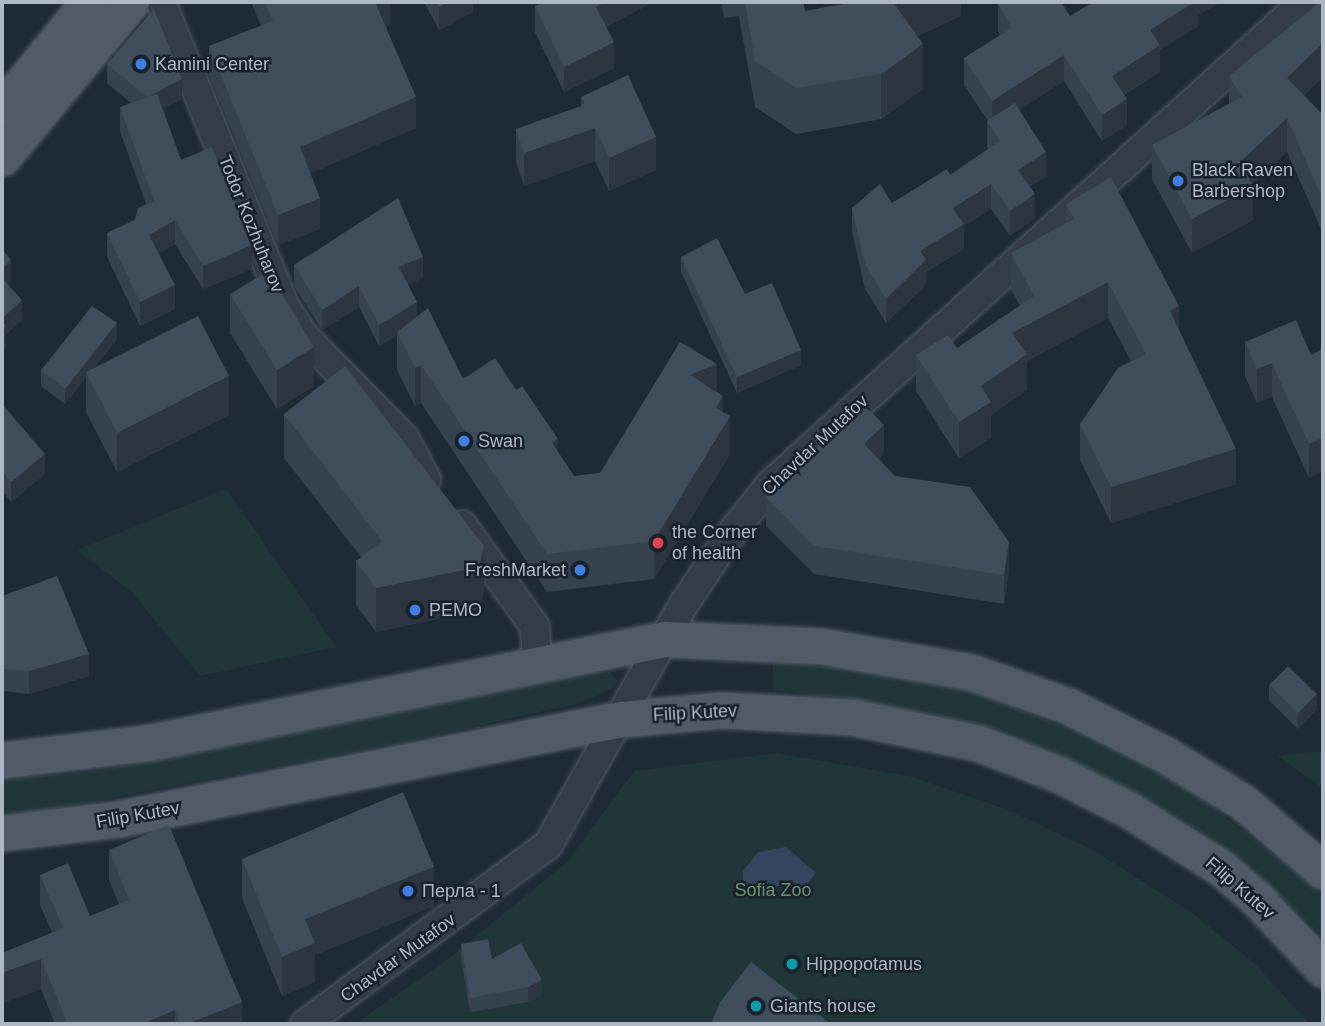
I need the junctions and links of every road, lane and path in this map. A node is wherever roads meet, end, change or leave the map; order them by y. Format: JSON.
{"nodes":[{"id":1,"x":88,"y":2,"type":"edge"},
{"id":2,"x":131,"y":2,"type":"edge"},
{"id":3,"x":160,"y":2,"type":"edge"},
{"id":4,"x":1304,"y":2,"type":"edge"},
{"id":5,"x":2,"y":108,"type":"edge"},
{"id":6,"x":2,"y":159,"type":"edge"},
{"id":7,"x":665,"y":639,"type":"junction"},
{"id":8,"x":537,"y":663,"type":"junction"},
{"id":9,"x":622,"y":719,"type":"junction"},
{"id":10,"x":2,"y":760,"type":"edge"},
{"id":11,"x":2,"y":833,"type":"edge"},
{"id":12,"x":1323,"y":870,"type":"edge"},
{"id":13,"x":1323,"y":970,"type":"edge"},
{"id":14,"x":305,"y":1024,"type":"edge"}],
"edges":[{"from":1,"to":5,"type":"main road"},
{"from":2,"to":6,"type":"main road"},
{"from":3,"to":8,"type":"street","name":"Todor Kozhuharov"},
{"from":4,"to":7,"type":"street","name":"Chavdar Mutafov"},
{"from":7,"to":8,"type":"main road"},
{"from":7,"to":9,"type":"street","name":"Chavdar Mutafov"},
{"from":7,"to":12,"type":"main road"},
{"from":8,"to":10,"type":"main road"},
{"from":9,"to":11,"type":"main road","name":"Filip Kutev"},
{"from":9,"to":13,"type":"main road","name":"Filip Kutev"},
{"from":9,"to":14,"type":"street","name":"Chavdar Mutafov"}]}
